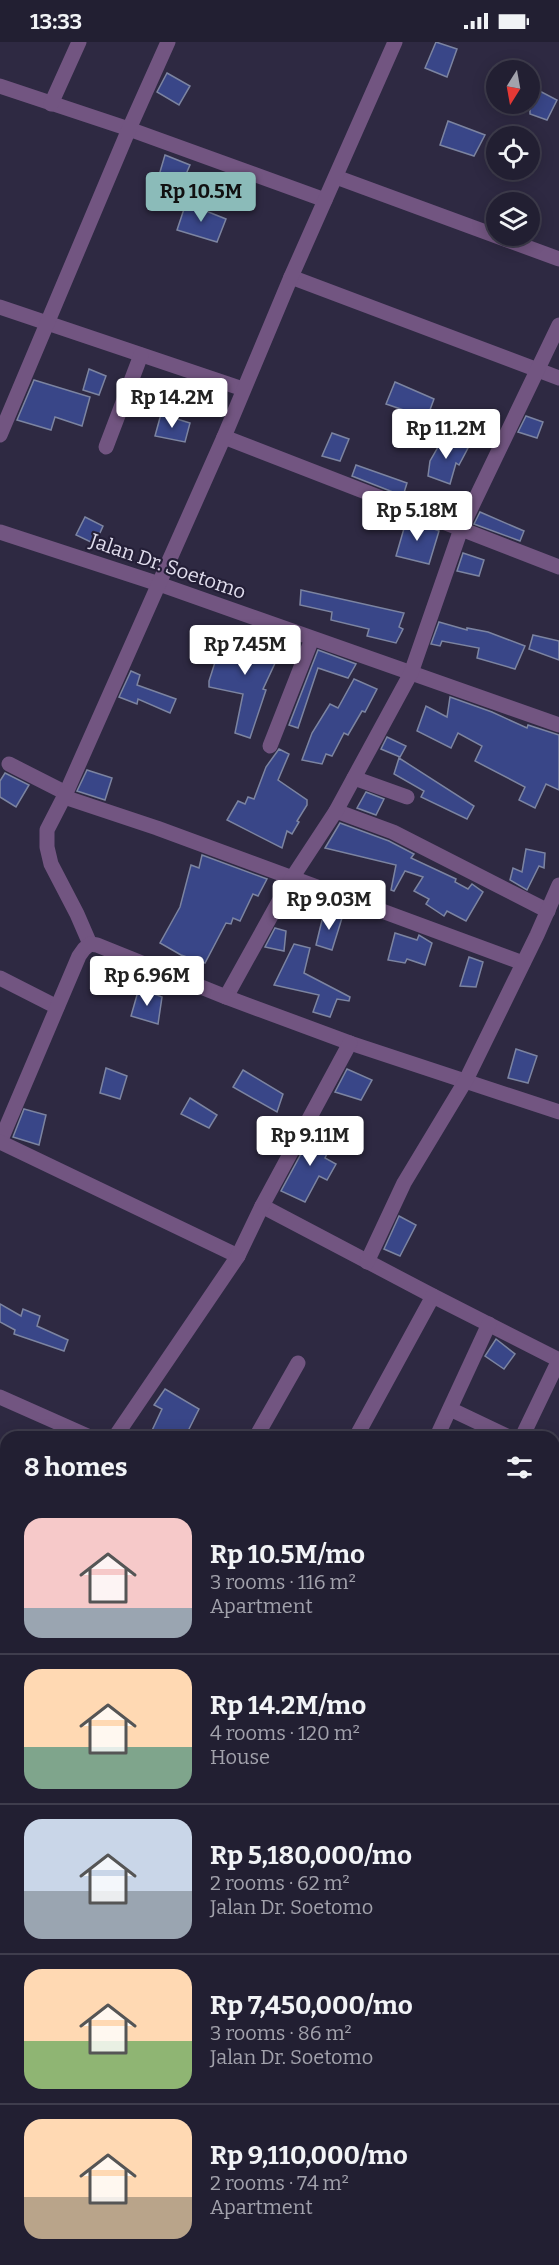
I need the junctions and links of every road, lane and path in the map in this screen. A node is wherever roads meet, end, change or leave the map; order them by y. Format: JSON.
{"nodes":[{"id":1,"x":79,"y":42,"type":"edge"},
{"id":2,"x":168,"y":42,"type":"edge"},
{"id":3,"x":395,"y":42,"type":"edge"},
{"id":4,"x":0,"y":86,"type":"edge"},
{"id":5,"x":51,"y":104,"type":"junction"},
{"id":6,"x":129,"y":129,"type":"junction"},
{"id":7,"x":336,"y":177,"type":"junction"},
{"id":8,"x":325,"y":201,"type":"junction"},
{"id":9,"x":559,"y":259,"type":"edge"},
{"id":10,"x":291,"y":277,"type":"junction"},
{"id":11,"x":0,"y":307,"type":"edge"},
{"id":12,"x":48,"y":324,"type":"junction"},
{"id":13,"x":559,"y":326,"type":"edge"},
{"id":14,"x":141,"y":355,"type":"junction"},
{"id":15,"x":537,"y":369,"type":"junction"},
{"id":16,"x":559,"y":378,"type":"edge"},
{"id":17,"x":243,"y":389,"type":"junction"},
{"id":18,"x":0,"y":435,"type":"edge"},
{"id":19,"x":224,"y":437,"type":"junction"},
{"id":20,"x":106,"y":447,"type":"dead end"},
{"id":21,"x":461,"y":530,"type":"junction"},
{"id":22,"x":1,"y":535,"type":"edge"},
{"id":23,"x":559,"y":567,"type":"edge"},
{"id":24,"x":159,"y":584,"type":"junction"},
{"id":25,"x":312,"y":639,"type":"junction"},
{"id":26,"x":411,"y":673,"type":"junction"},
{"id":27,"x":559,"y":725,"type":"edge"},
{"id":28,"x":270,"y":746,"type":"dead end"},
{"id":29,"x":9,"y":764,"type":"dead end"},
{"id":30,"x":354,"y":777,"type":"junction"},
{"id":31,"x":65,"y":795,"type":"junction"},
{"id":32,"x":407,"y":797,"type":"dead end"},
{"id":33,"x":336,"y":811,"type":"junction"},
{"id":34,"x":292,"y":878,"type":"junction"},
{"id":35,"x":559,"y":885,"type":"edge"},
{"id":36,"x":548,"y":911,"type":"junction"},
{"id":37,"x":90,"y":944,"type":"junction"},
{"id":38,"x":523,"y":963,"type":"junction"},
{"id":39,"x":0,"y":978,"type":"edge"},
{"id":40,"x":226,"y":997,"type":"junction"},
{"id":41,"x":57,"y":1007,"type":"junction"},
{"id":42,"x":350,"y":1043,"type":"junction"},
{"id":43,"x":466,"y":1080,"type":"junction"},
{"id":44,"x":559,"y":1112,"type":"edge"},
{"id":45,"x":0,"y":1142,"type":"edge"},
{"id":46,"x":261,"y":1206,"type":"junction"},
{"id":47,"x":238,"y":1256,"type":"junction"},
{"id":48,"x":367,"y":1262,"type":"junction"},
{"id":49,"x":432,"y":1296,"type":"junction"},
{"id":50,"x":489,"y":1324,"type":"junction"},
{"id":51,"x":559,"y":1360,"type":"edge"},
{"id":52,"x":298,"y":1363,"type":"dead end"},
{"id":53,"x":0,"y":1397,"type":"edge"},
{"id":54,"x":450,"y":1409,"type":"junction"},
{"id":55,"x":76,"y":1431,"type":"edge"},
{"id":56,"x":119,"y":1431,"type":"edge"},
{"id":57,"x":259,"y":1431,"type":"edge"},
{"id":58,"x":359,"y":1431,"type":"edge"},
{"id":59,"x":439,"y":1431,"type":"edge"},
{"id":60,"x":496,"y":1431,"type":"edge"},
{"id":61,"x":525,"y":1431,"type":"edge"}],
"edges":[{"from":1,"to":5,"type":"street"},
{"from":2,"to":6,"type":"street"},
{"from":3,"to":7,"type":"street"},
{"from":4,"to":5,"type":"street"},
{"from":5,"to":6,"type":"street"},
{"from":6,"to":8,"type":"street"},
{"from":6,"to":12,"type":"street"},
{"from":7,"to":8,"type":"street"},
{"from":7,"to":9,"type":"street"},
{"from":8,"to":10,"type":"street"},
{"from":10,"to":15,"type":"street"},
{"from":10,"to":17,"type":"street"},
{"from":11,"to":12,"type":"street"},
{"from":12,"to":14,"type":"street"},
{"from":12,"to":18,"type":"street"},
{"from":13,"to":15,"type":"street"},
{"from":14,"to":17,"type":"street"},
{"from":14,"to":20,"type":"street"},
{"from":15,"to":16,"type":"street"},
{"from":15,"to":21,"type":"street"},
{"from":17,"to":19,"type":"street"},
{"from":19,"to":21,"type":"street"},
{"from":19,"to":24,"type":"street"},
{"from":21,"to":23,"type":"street"},
{"from":21,"to":26,"type":"street"},
{"from":22,"to":24,"type":"street","name":"Jalan Dr. Soetomo"},
{"from":24,"to":25,"type":"street","name":"Jalan Dr. Soetomo"},
{"from":24,"to":31,"type":"street"},
{"from":25,"to":26,"type":"street","name":"Jalan Dr. Soetomo"},
{"from":25,"to":28,"type":"street"},
{"from":26,"to":27,"type":"street","name":"Jalan Dr. Soetomo"},
{"from":26,"to":30,"type":"street"},
{"from":29,"to":31,"type":"street"},
{"from":30,"to":32,"type":"street"},
{"from":30,"to":33,"type":"street"},
{"from":31,"to":34,"type":"street"},
{"from":31,"to":37,"type":"street"},
{"from":33,"to":34,"type":"street"},
{"from":33,"to":36,"type":"street"},
{"from":34,"to":38,"type":"street"},
{"from":34,"to":40,"type":"street"},
{"from":35,"to":36,"type":"street"},
{"from":36,"to":38,"type":"street"},
{"from":37,"to":40,"type":"street"},
{"from":37,"to":41,"type":"street"},
{"from":38,"to":43,"type":"street"},
{"from":39,"to":41,"type":"street"},
{"from":40,"to":42,"type":"street"},
{"from":41,"to":45,"type":"street"},
{"from":42,"to":43,"type":"street"},
{"from":42,"to":46,"type":"street"},
{"from":43,"to":44,"type":"street"},
{"from":43,"to":48,"type":"street"},
{"from":45,"to":47,"type":"street"},
{"from":46,"to":47,"type":"street"},
{"from":46,"to":48,"type":"street"},
{"from":47,"to":56,"type":"street"},
{"from":48,"to":49,"type":"street"},
{"from":49,"to":50,"type":"street"},
{"from":49,"to":58,"type":"street"},
{"from":50,"to":51,"type":"street"},
{"from":50,"to":54,"type":"street"},
{"from":51,"to":61,"type":"street"},
{"from":52,"to":57,"type":"street"},
{"from":53,"to":55,"type":"street"},
{"from":54,"to":59,"type":"street"},
{"from":54,"to":60,"type":"street"}]}
